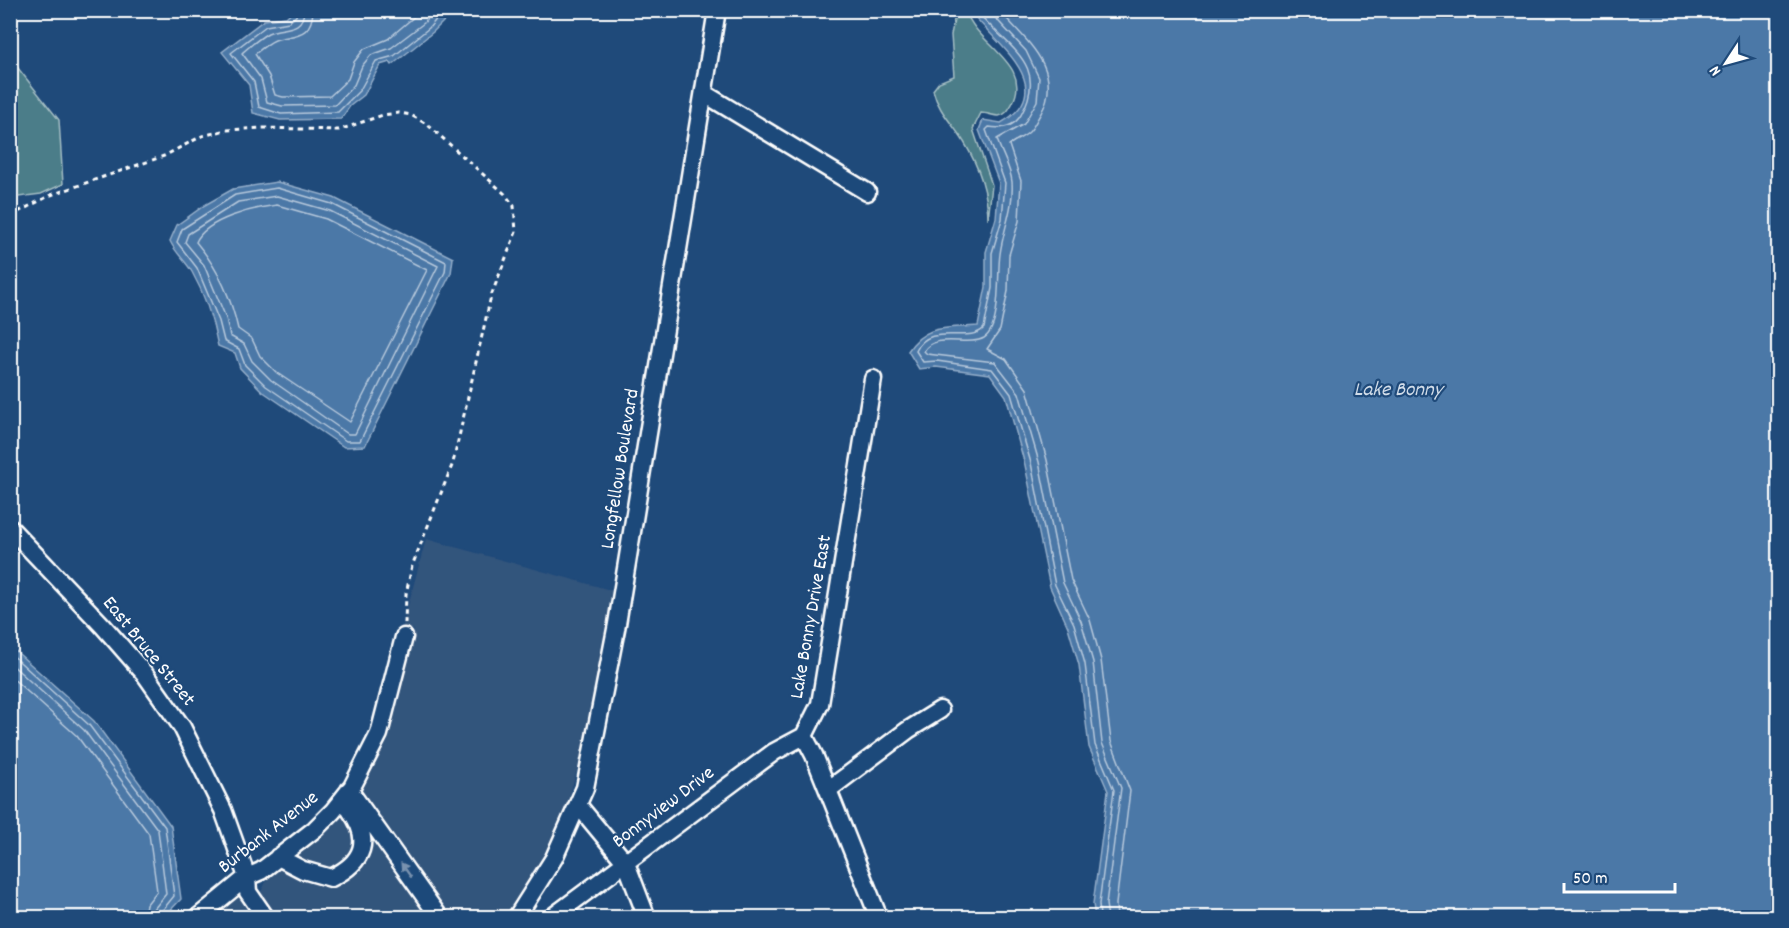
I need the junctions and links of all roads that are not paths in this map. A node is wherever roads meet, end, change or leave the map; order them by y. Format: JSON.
{"nodes":[{"id":1,"x":717,"y":10,"type":"edge"},
{"id":2,"x":705,"y":94,"type":"junction"},
{"id":3,"x":867,"y":192,"type":"dead end"},
{"id":4,"x":873,"y":379,"type":"dead end"},
{"id":5,"x":10,"y":528,"type":"edge"},
{"id":6,"x":404,"y":637,"type":"road end"},
{"id":7,"x":940,"y":710,"type":"dead end"},
{"id":8,"x":804,"y":736,"type":"junction"},
{"id":9,"x":828,"y":790,"type":"junction"},
{"id":10,"x":346,"y":794,"type":"junction"},
{"id":11,"x":578,"y":805,"type":"junction"},
{"id":12,"x":278,"y":857,"type":"junction"},
{"id":13,"x":626,"y":863,"type":"junction"},
{"id":14,"x":247,"y":877,"type":"junction"},
{"id":15,"x":196,"y":918,"type":"edge"},
{"id":16,"x":266,"y":918,"type":"edge"},
{"id":17,"x":440,"y":918,"type":"edge"},
{"id":18,"x":516,"y":918,"type":"edge"},
{"id":19,"x":551,"y":918,"type":"edge"},
{"id":20,"x":647,"y":918,"type":"edge"},
{"id":21,"x":879,"y":918,"type":"edge"}],
"edges":[{"from":1,"to":2,"type":"street","name":"Longfellow Boulevard"},
{"from":2,"to":3,"type":"street"},
{"from":2,"to":11,"type":"street","name":"Longfellow Boulevard"},
{"from":4,"to":8,"type":"street","name":"Lake Bonny Drive East"},
{"from":5,"to":14,"type":"street","name":"East Bruce Street"},
{"from":6,"to":10,"type":"street","name":"Burbank Avenue"},
{"from":7,"to":9,"type":"street"},
{"from":8,"to":9,"type":"street"},
{"from":8,"to":13,"type":"street","name":"Bonnyview Drive"},
{"from":9,"to":21,"type":"street"},
{"from":10,"to":12,"type":"street","name":"Burbank Avenue"},
{"from":10,"to":12,"type":"street"},
{"from":17,"to":10,"type":"street","one_way":true},
{"from":11,"to":13,"type":"street"},
{"from":11,"to":18,"type":"street","name":"Longfellow Boulevard"},
{"from":12,"to":14,"type":"street","name":"Burbank Avenue"},
{"from":13,"to":19,"type":"street","name":"Bonnyview Drive"},
{"from":13,"to":20,"type":"street"},
{"from":14,"to":15,"type":"street","name":"Burbank Avenue"},
{"from":14,"to":16,"type":"street","name":"East Bruce Street"}]}
